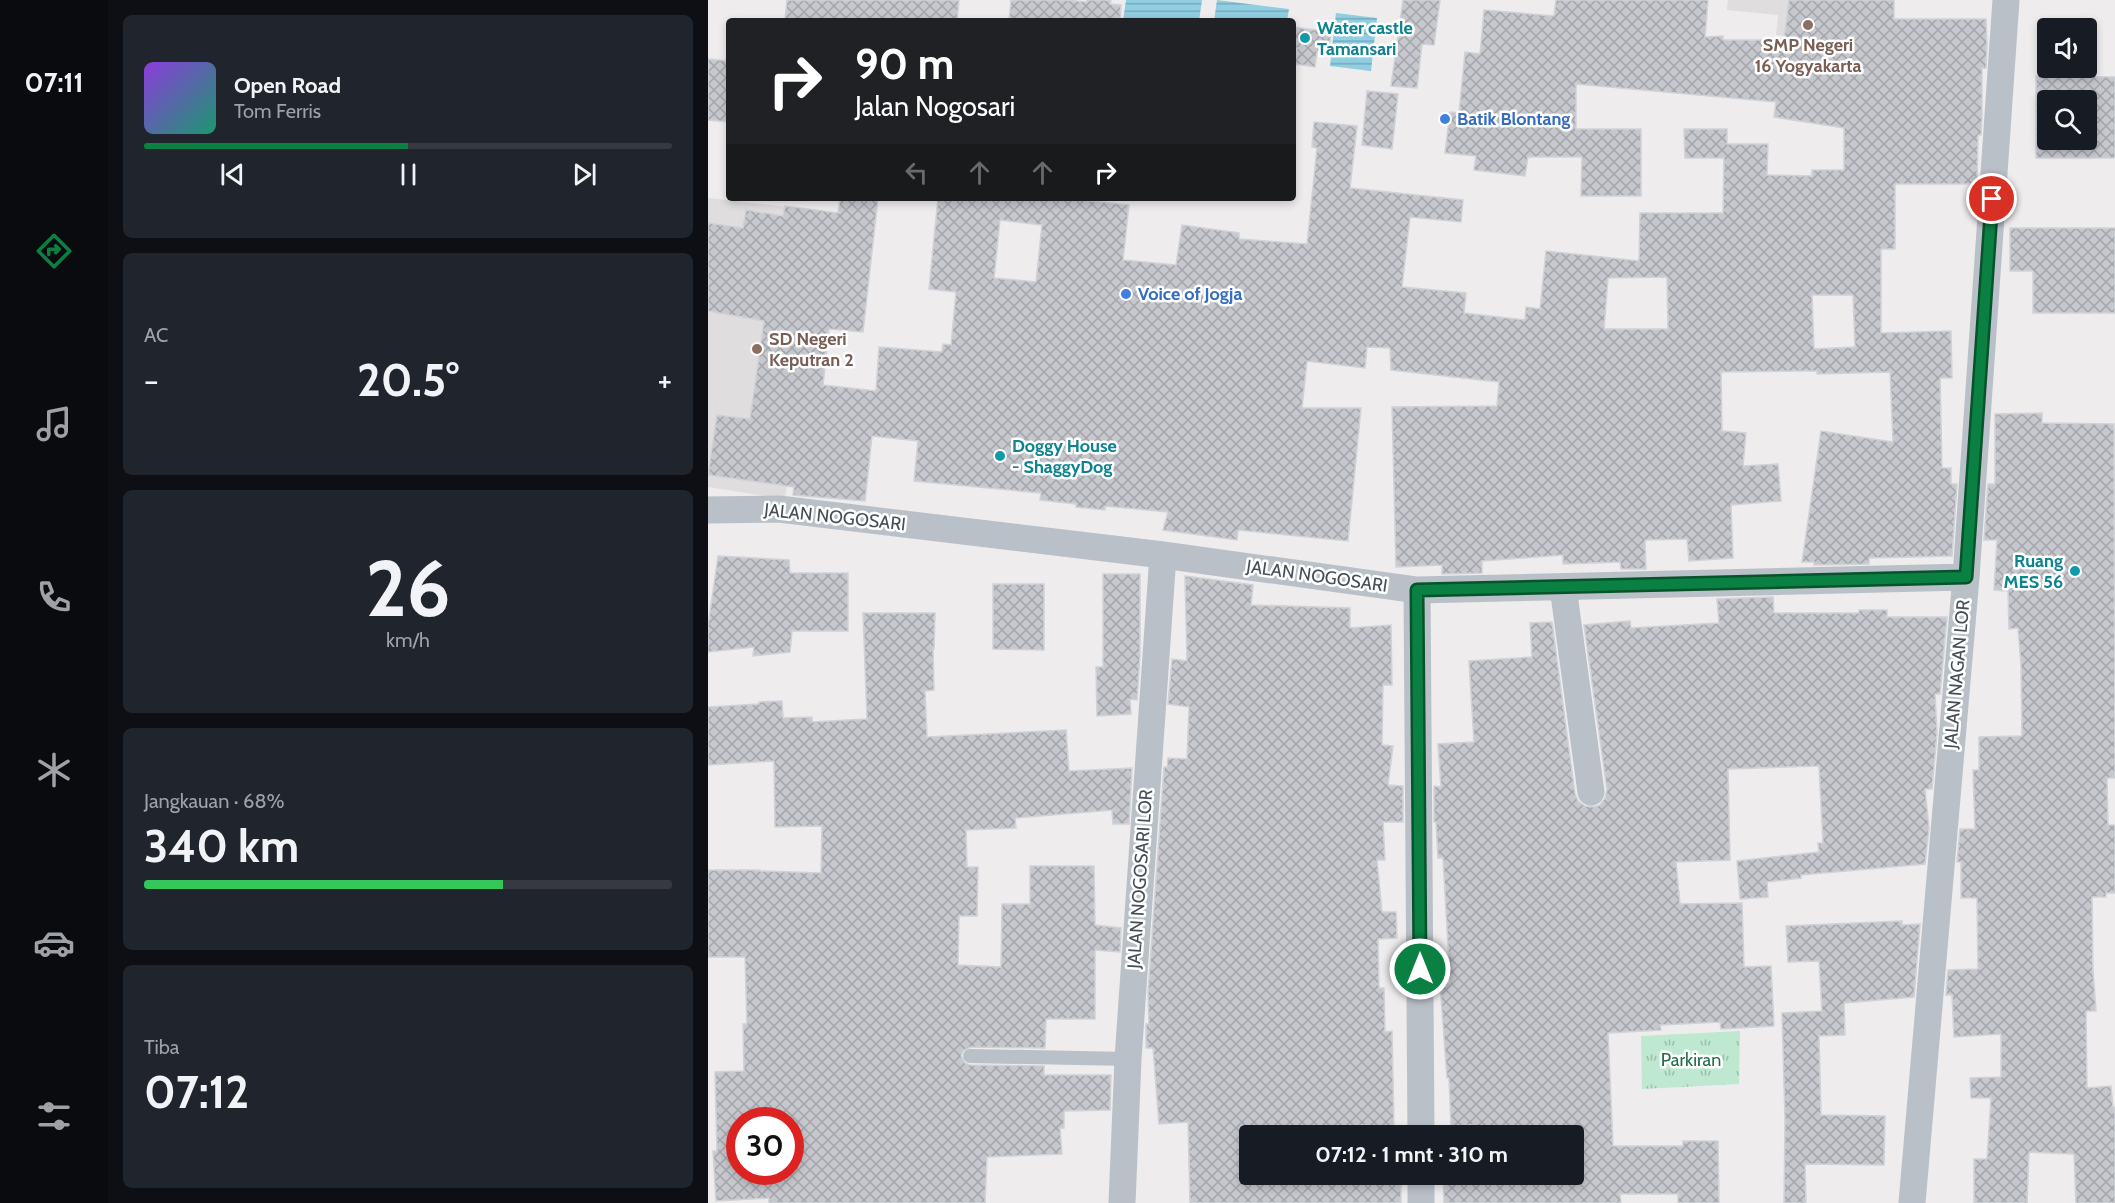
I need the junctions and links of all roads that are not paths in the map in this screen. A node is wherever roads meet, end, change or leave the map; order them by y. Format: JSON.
{"nodes":[{"id":1,"x":2006,"y":0,"type":"edge"},
{"id":2,"x":708,"y":510,"type":"edge"},
{"id":3,"x":1163,"y":555,"type":"junction"},
{"id":4,"x":1966,"y":577,"type":"junction"},
{"id":5,"x":1563,"y":587,"type":"junction"},
{"id":6,"x":1417,"y":590,"type":"junction"},
{"id":7,"x":1591,"y":792,"type":"dead end"},
{"id":8,"x":970,"y":1056,"type":"dead end"},
{"id":9,"x":1128,"y":1059,"type":"junction"},
{"id":10,"x":1421,"y":1125,"type":"edge"},
{"id":11,"x":1421,"y":1185,"type":"edge"},
{"id":12,"x":1122,"y":1203,"type":"edge"},
{"id":13,"x":1421,"y":1203,"type":"edge"},
{"id":14,"x":1912,"y":1203,"type":"edge"}],
"edges":[{"from":1,"to":4,"type":"street","name":"JALAN NAGAN LOR"},
{"from":2,"to":3,"type":"street","name":"JALAN NOGOSARI"},
{"from":3,"to":6,"type":"street","name":"JALAN NOGOSARI"},
{"from":3,"to":9,"type":"street","name":"JALAN NOGOSARI LOR"},
{"from":4,"to":5,"type":"street","name":"JALAN NOGOSARI"},
{"from":4,"to":14,"type":"street","name":"JALAN NAGAN LOR"},
{"from":5,"to":6,"type":"street","name":"JALAN NOGOSARI"},
{"from":5,"to":7,"type":"street"},
{"from":6,"to":10,"type":"street"},
{"from":8,"to":9,"type":"lane"},
{"from":9,"to":12,"type":"street","name":"JALAN NOGOSARI LOR"},
{"from":11,"to":13,"type":"street"}]}
